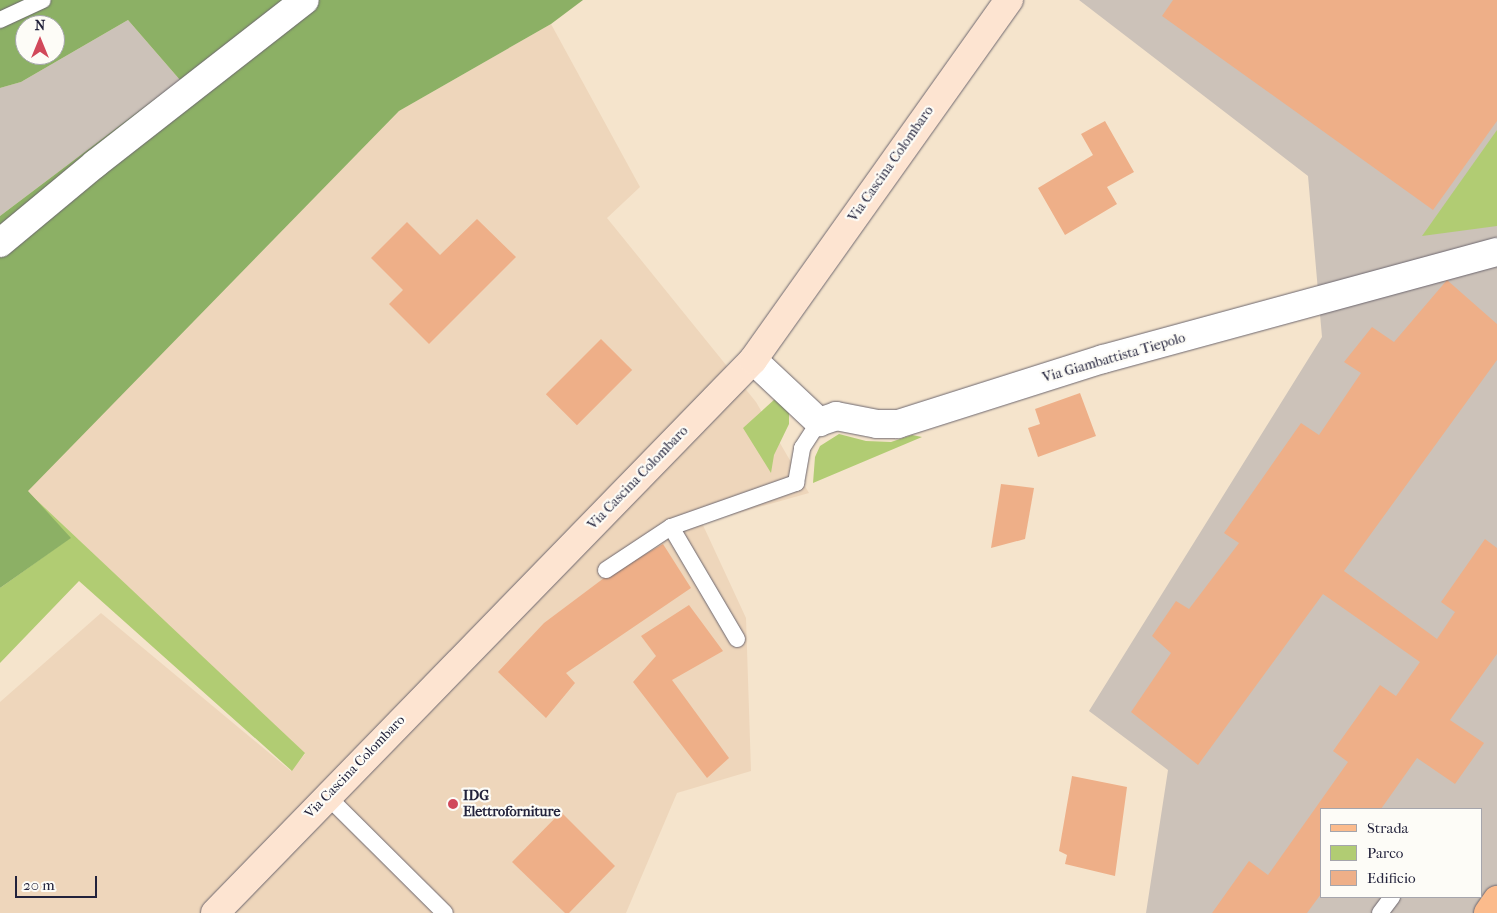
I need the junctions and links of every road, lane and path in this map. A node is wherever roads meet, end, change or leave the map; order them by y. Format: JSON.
{"nodes":[{"id":1,"x":43,"y":0,"type":"edge"},
{"id":2,"x":305,"y":0,"type":"edge"},
{"id":3,"x":1009,"y":0,"type":"edge"},
{"id":4,"x":0,"y":20,"type":"edge"},
{"id":5,"x":0,"y":243,"type":"edge"},
{"id":6,"x":1497,"y":252,"type":"edge"},
{"id":7,"x":753,"y":360,"type":"junction"},
{"id":8,"x":819,"y":422,"type":"junction"},
{"id":9,"x":671,"y":527,"type":"junction"},
{"id":10,"x":606,"y":570,"type":"dead end"},
{"id":11,"x":737,"y":639,"type":"dead end"},
{"id":12,"x":327,"y":796,"type":"junction"},
{"id":13,"x":1391,"y":898,"type":"edge"},
{"id":14,"x":1497,"y":900,"type":"edge"},
{"id":15,"x":215,"y":913,"type":"edge"},
{"id":16,"x":445,"y":913,"type":"edge"},
{"id":17,"x":1380,"y":913,"type":"edge"},
{"id":18,"x":1488,"y":913,"type":"edge"}],
"edges":[{"from":1,"to":4,"type":"lane"},
{"from":2,"to":5,"type":"street"},
{"from":3,"to":7,"type":"main road","name":"Via Cascina Colombaro"},
{"from":6,"to":8,"type":"street","name":"Via Giambattista Tiepolo"},
{"from":7,"to":8,"type":"street"},
{"from":7,"to":12,"type":"main road","name":"Via Cascina Colombaro"},
{"from":8,"to":9,"type":"lane"},
{"from":9,"to":10,"type":"lane"},
{"from":9,"to":11,"type":"lane"},
{"from":12,"to":15,"type":"main road","name":"Via Cascina Colombaro"},
{"from":12,"to":16,"type":"lane"},
{"from":13,"to":17,"type":"lane"},
{"from":14,"to":18,"type":"main road"}]}
